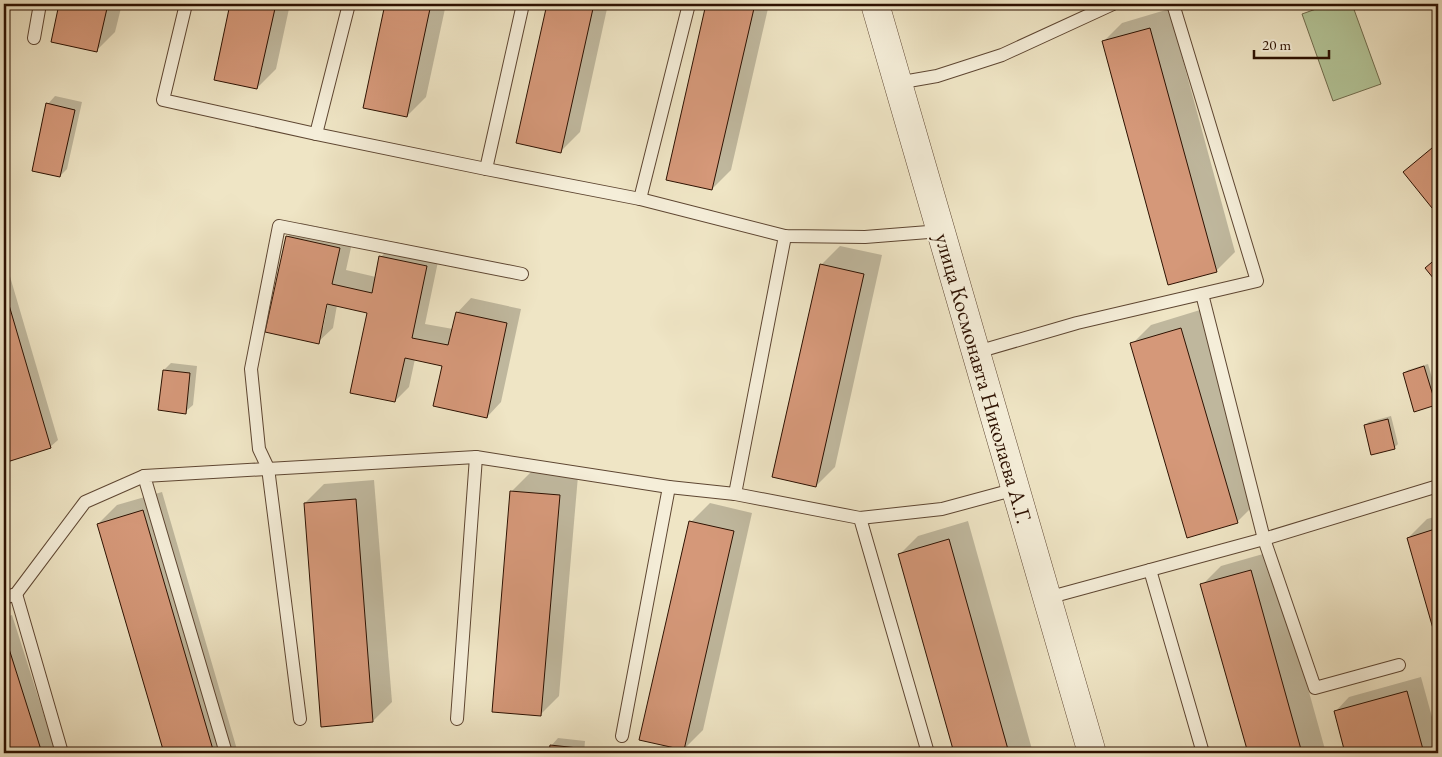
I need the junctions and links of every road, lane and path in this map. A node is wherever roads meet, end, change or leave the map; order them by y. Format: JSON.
{"nodes":[{"id":1,"x":40,"y":4,"type":"edge"},
{"id":2,"x":186,"y":4,"type":"edge"},
{"id":3,"x":349,"y":4,"type":"edge"},
{"id":4,"x":523,"y":4,"type":"edge"},
{"id":5,"x":689,"y":4,"type":"edge"},
{"id":6,"x":875,"y":4,"type":"edge"},
{"id":7,"x":1113,"y":4,"type":"edge"},
{"id":8,"x":1173,"y":4,"type":"edge"},
{"id":9,"x":34,"y":38,"type":"dead end"},
{"id":10,"x":897,"y":83,"type":"junction"},
{"id":11,"x":316,"y":134,"type":"junction"},
{"id":12,"x":486,"y":169,"type":"junction"},
{"id":13,"x":640,"y":199,"type":"junction"},
{"id":14,"x":941,"y":231,"type":"junction"},
{"id":15,"x":786,"y":236,"type":"junction"},
{"id":16,"x":522,"y":274,"type":"dead end"},
{"id":17,"x":1202,"y":294,"type":"junction"},
{"id":18,"x":977,"y":352,"type":"junction"},
{"id":19,"x":476,"y":457,"type":"junction"},
{"id":20,"x":268,"y":468,"type":"junction"},
{"id":21,"x":144,"y":476,"type":"junction"},
{"id":22,"x":669,"y":486,"type":"junction"},
{"id":23,"x":1438,"y":486,"type":"edge"},
{"id":24,"x":1016,"y":489,"type":"junction"},
{"id":25,"x":735,"y":494,"type":"junction"},
{"id":26,"x":860,"y":518,"type":"junction"},
{"id":27,"x":1264,"y":539,"type":"junction"},
{"id":28,"x":1150,"y":570,"type":"junction"},
{"id":29,"x":10,"y":596,"type":"edge"},
{"id":30,"x":1048,"y":598,"type":"junction"},
{"id":31,"x":1399,"y":665,"type":"dead end"},
{"id":32,"x":457,"y":718,"type":"dead end"},
{"id":33,"x":300,"y":719,"type":"dead end"},
{"id":34,"x":622,"y":736,"type":"dead end"},
{"id":35,"x":62,"y":753,"type":"edge"},
{"id":36,"x":226,"y":753,"type":"edge"},
{"id":37,"x":928,"y":753,"type":"edge"},
{"id":38,"x":1092,"y":753,"type":"edge"},
{"id":39,"x":1203,"y":753,"type":"edge"}],
"edges":[{"from":1,"to":9,"type":"lane"},
{"from":2,"to":11,"type":"lane"},
{"from":3,"to":11,"type":"lane"},
{"from":4,"to":12,"type":"lane"},
{"from":5,"to":13,"type":"lane"},
{"from":6,"to":10,"type":"street","name":"улица Космонавта Николаева А.Г."},
{"from":7,"to":10,"type":"lane"},
{"from":8,"to":17,"type":"lane"},
{"from":10,"to":14,"type":"street","name":"улица Космонавта Николаева А.Г."},
{"from":11,"to":12,"type":"lane"},
{"from":12,"to":13,"type":"lane"},
{"from":13,"to":15,"type":"lane"},
{"from":14,"to":15,"type":"lane"},
{"from":14,"to":18,"type":"street","name":"улица Космонавта Николаева А.Г."},
{"from":15,"to":25,"type":"lane"},
{"from":16,"to":20,"type":"lane"},
{"from":17,"to":18,"type":"lane"},
{"from":17,"to":27,"type":"lane"},
{"from":18,"to":24,"type":"street","name":"улица Космонавта Николаева А.Г."},
{"from":19,"to":20,"type":"lane"},
{"from":19,"to":22,"type":"lane"},
{"from":19,"to":32,"type":"lane"},
{"from":20,"to":21,"type":"lane"},
{"from":20,"to":33,"type":"lane"},
{"from":21,"to":29,"type":"lane"},
{"from":21,"to":36,"type":"lane"},
{"from":22,"to":25,"type":"lane"},
{"from":22,"to":34,"type":"lane"},
{"from":23,"to":27,"type":"lane"},
{"from":24,"to":26,"type":"lane"},
{"from":24,"to":30,"type":"street","name":"улица Космонавта Николаева А.Г."},
{"from":25,"to":26,"type":"lane"},
{"from":26,"to":37,"type":"lane"},
{"from":27,"to":28,"type":"lane"},
{"from":27,"to":31,"type":"lane"},
{"from":28,"to":30,"type":"lane"},
{"from":28,"to":39,"type":"lane"},
{"from":29,"to":35,"type":"lane"},
{"from":30,"to":38,"type":"street","name":"улица Космонавта Николаева А.Г."}]}
